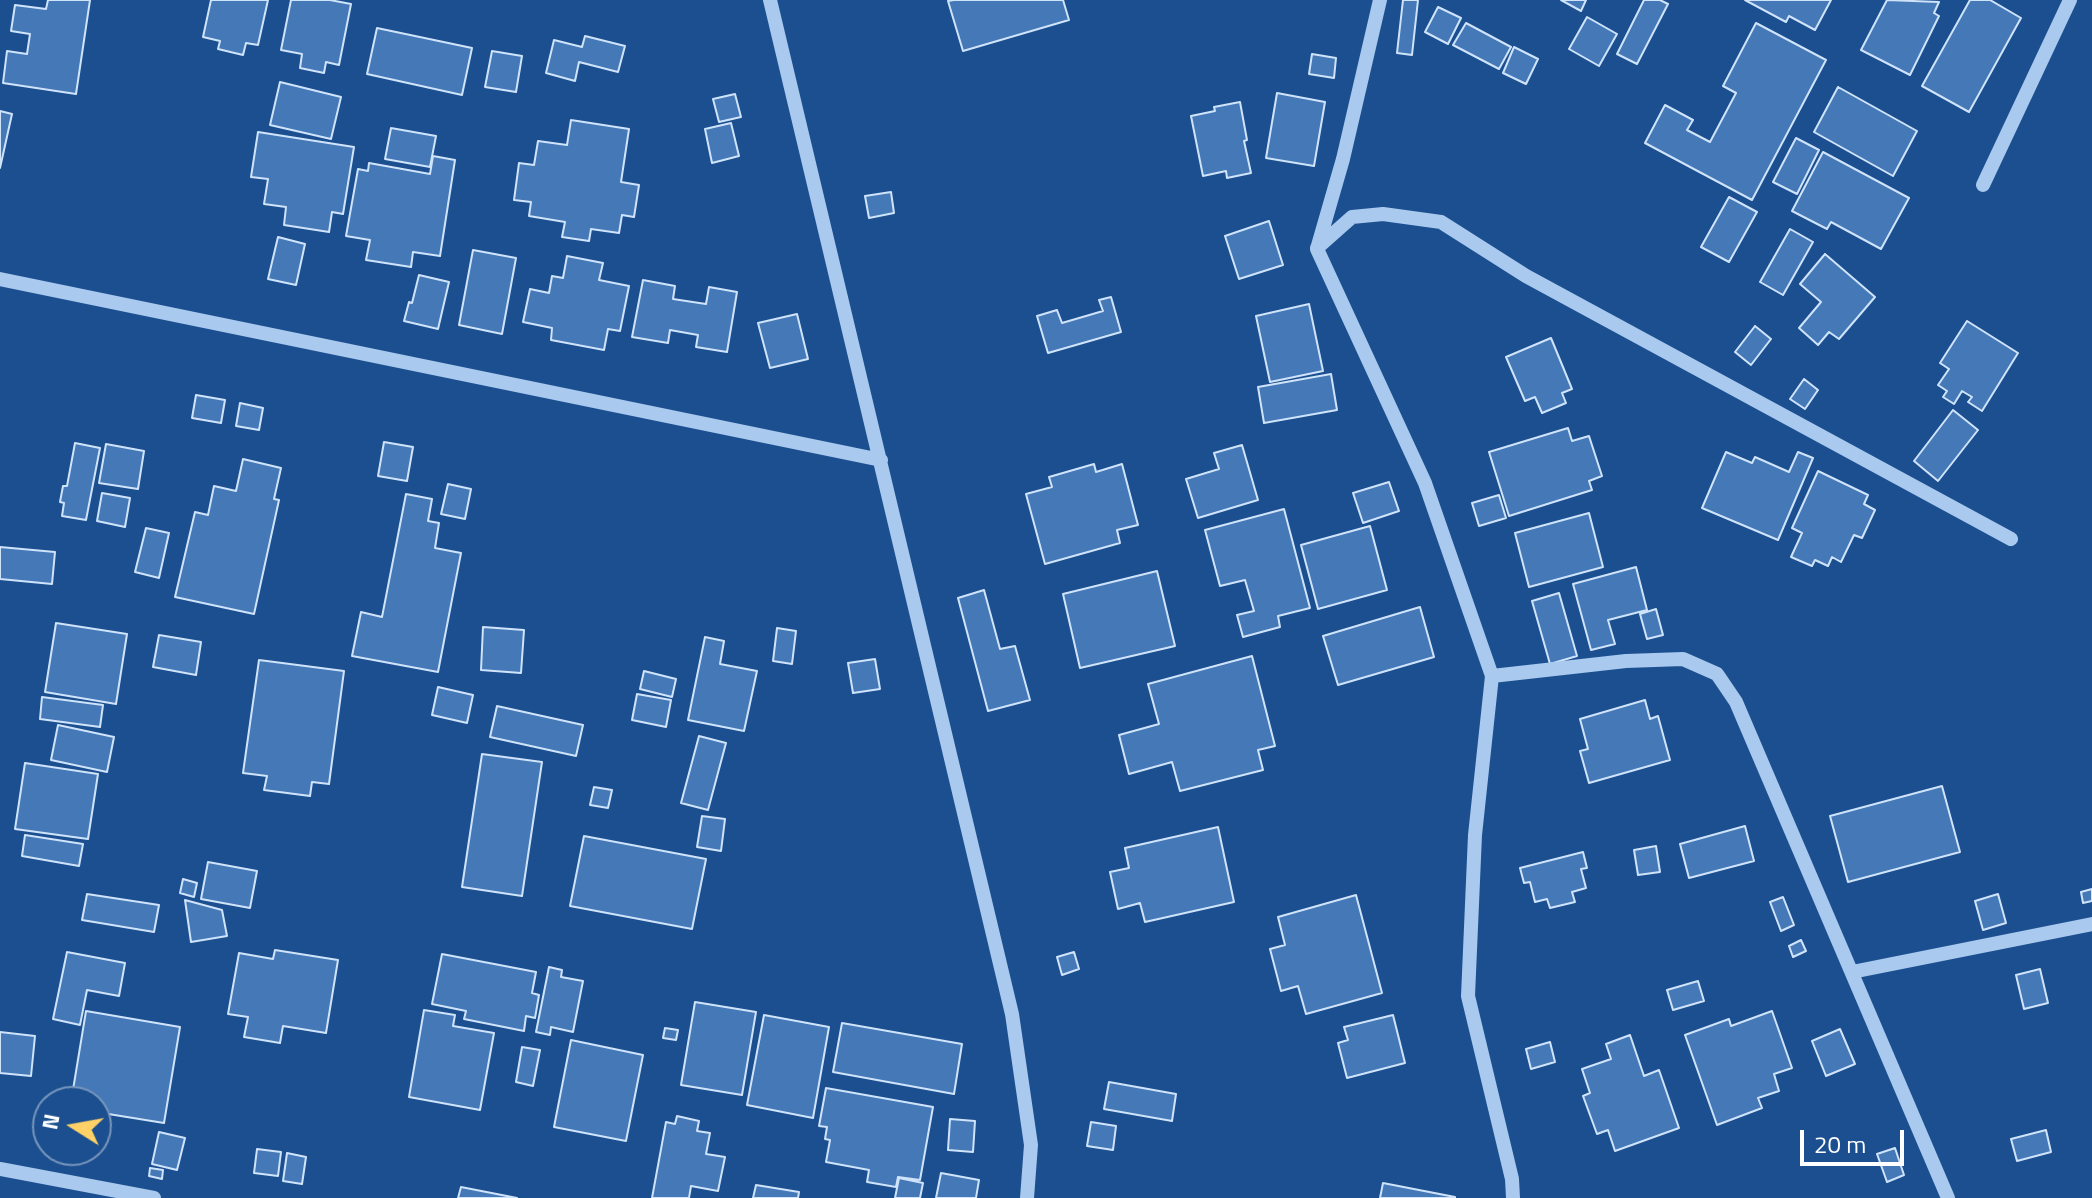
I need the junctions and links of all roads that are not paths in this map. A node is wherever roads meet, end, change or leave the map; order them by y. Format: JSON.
{"nodes":[{"id":1,"x":770,"y":0,"type":"edge"},
{"id":2,"x":1380,"y":0,"type":"edge"},
{"id":3,"x":2070,"y":0,"type":"edge"},
{"id":4,"x":1983,"y":185,"type":"dead end"},
{"id":5,"x":1317,"y":249,"type":"junction"},
{"id":6,"x":0,"y":279,"type":"edge"},
{"id":7,"x":881,"y":460,"type":"junction"},
{"id":8,"x":2011,"y":539,"type":"dead end"},
{"id":9,"x":1492,"y":676,"type":"junction"},
{"id":10,"x":2092,"y":924,"type":"edge"},
{"id":11,"x":1852,"y":972,"type":"junction"},
{"id":12,"x":0,"y":1169,"type":"edge"},
{"id":13,"x":152,"y":1198,"type":"edge"},
{"id":14,"x":1027,"y":1198,"type":"edge"},
{"id":15,"x":1513,"y":1198,"type":"edge"},
{"id":16,"x":1948,"y":1198,"type":"edge"}],
"edges":[{"from":1,"to":7,"type":"street"},
{"from":2,"to":5,"type":"street"},
{"from":3,"to":4,"type":"street"},
{"from":5,"to":8,"type":"street"},
{"from":5,"to":9,"type":"street"},
{"from":6,"to":7,"type":"street"},
{"from":7,"to":14,"type":"street"},
{"from":9,"to":11,"type":"street"},
{"from":9,"to":15,"type":"street"},
{"from":10,"to":11,"type":"street"},
{"from":11,"to":16,"type":"street"},
{"from":12,"to":13,"type":"street"}]}
